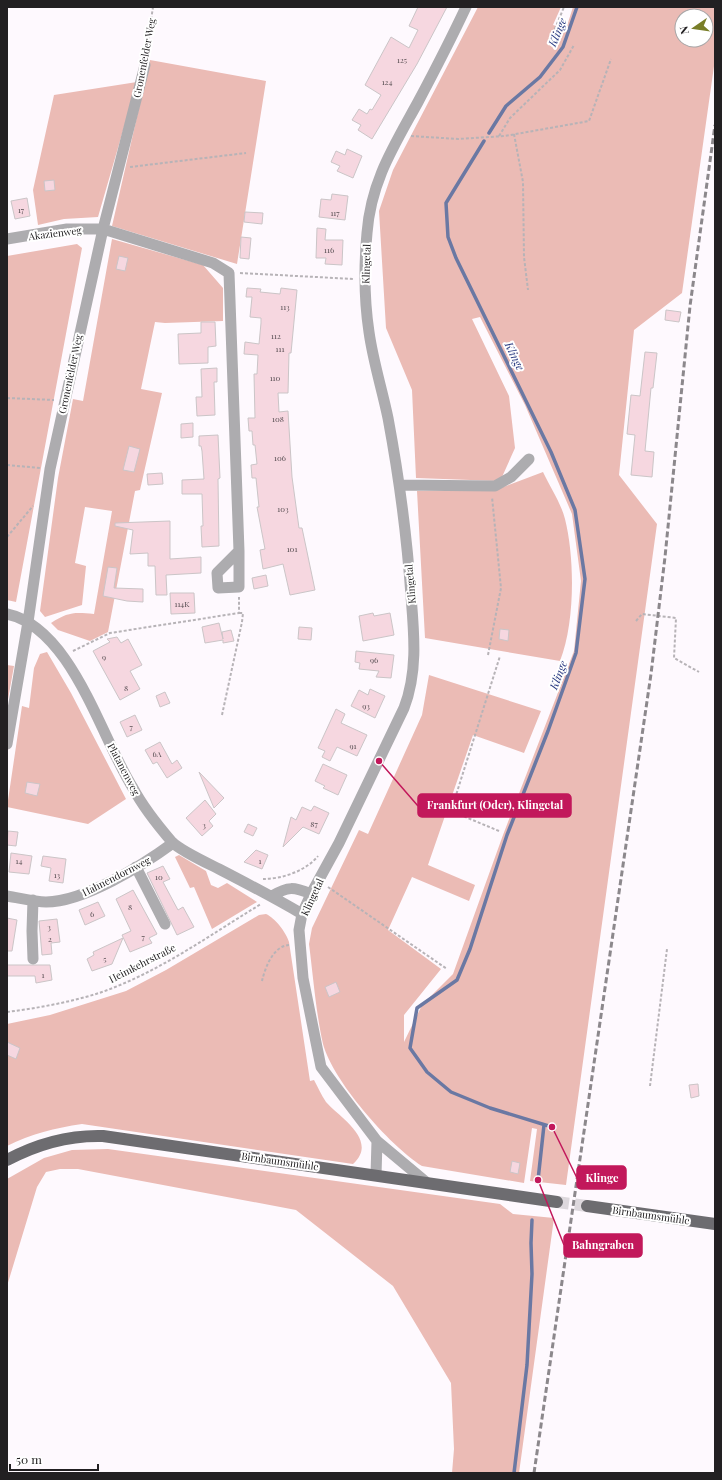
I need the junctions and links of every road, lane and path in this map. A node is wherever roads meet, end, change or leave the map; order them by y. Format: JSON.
{"nodes":[{"id":1,"x":153,"y":7,"type":"edge"},
{"id":2,"x":466,"y":7,"type":"edge"},
{"id":3,"x":564,"y":7,"type":"edge"},
{"id":4,"x":549,"y":43,"type":"dead end"},
{"id":5,"x":574,"y":45,"type":"dead end"},
{"id":6,"x":611,"y":59,"type":"dead end"},
{"id":7,"x":145,"y":65,"type":"joint"},
{"id":8,"x":514,"y":134,"type":"junction"},
{"id":9,"x":400,"y":135,"type":"junction"},
{"id":10,"x":499,"y":136,"type":"junction"},
{"id":11,"x":246,"y":153,"type":"dead end"},
{"id":12,"x":120,"y":166,"type":"junction"},
{"id":13,"x":103,"y":229,"type":"junction"},
{"id":14,"x":7,"y":239,"type":"edge"},
{"id":15,"x":229,"y":273,"type":"junction"},
{"id":16,"x":364,"y":279,"type":"junction"},
{"id":17,"x":528,"y":290,"type":"dead end"},
{"id":18,"x":7,"y":398,"type":"edge"},
{"id":19,"x":64,"y":400,"type":"junction"},
{"id":20,"x":529,"y":458,"type":"dead end"},
{"id":21,"x":7,"y":465,"type":"edge"},
{"id":22,"x":50,"y":469,"type":"junction"},
{"id":23,"x":400,"y":484,"type":"junction"},
{"id":24,"x":490,"y":486,"type":"junction"},
{"id":25,"x":47,"y":490,"type":"junction"},
{"id":26,"x":7,"y":537,"type":"edge"},
{"id":27,"x":238,"y":551,"type":"junction"},
{"id":28,"x":239,"y":587,"type":"junction"},
{"id":29,"x":239,"y":613,"type":"junction"},
{"id":30,"x":7,"y":614,"type":"edge"},
{"id":31,"x":636,"y":620,"type":"dead end"},
{"id":32,"x":28,"y":622,"type":"junction"},
{"id":33,"x":488,"y":654,"type":"dead end"},
{"id":34,"x":63,"y":656,"type":"junction"},
{"id":35,"x":500,"y":656,"type":"dead end"},
{"id":36,"x":699,"y":672,"type":"dead end"},
{"id":37,"x":222,"y":715,"type":"dead end"},
{"id":38,"x":7,"y":744,"type":"edge"},
{"id":39,"x":499,"y":831,"type":"dead end"},
{"id":40,"x":173,"y":843,"type":"junction"},
{"id":41,"x":320,"y":853,"type":"dead end"},
{"id":42,"x":136,"y":867,"type":"junction"},
{"id":43,"x":257,"y":879,"type":"dead end"},
{"id":44,"x":318,"y":882,"type":"junction"},
{"id":45,"x":312,"y":894,"type":"junction"},
{"id":46,"x":7,"y":896,"type":"edge"},
{"id":47,"x":272,"y":896,"type":"junction"},
{"id":48,"x":33,"y":900,"type":"junction"},
{"id":49,"x":302,"y":914,"type":"junction"},
{"id":50,"x":165,"y":924,"type":"dead end"},
{"id":51,"x":300,"y":945,"type":"junction"},
{"id":52,"x":667,"y":949,"type":"dead end"},
{"id":53,"x":33,"y":959,"type":"dead end"},
{"id":54,"x":447,"y":969,"type":"dead end"},
{"id":55,"x":262,"y":981,"type":"dead end"},
{"id":56,"x":7,"y":1012,"type":"edge"},
{"id":57,"x":650,"y":1086,"type":"dead end"},
{"id":58,"x":377,"y":1141,"type":"junction"},
{"id":59,"x":7,"y":1160,"type":"edge"},
{"id":60,"x":376,"y":1175,"type":"junction"},
{"id":61,"x":426,"y":1182,"type":"junction"},
{"id":62,"x":557,"y":1202,"type":"tunnel mouth"},
{"id":63,"x":587,"y":1206,"type":"tunnel mouth"},
{"id":64,"x":715,"y":1224,"type":"edge"}],
"edges":[{"from":1,"to":7,"type":"path","name":"Gronenfelder Weg"},
{"from":2,"to":9,"type":"street","name":"Klingetal"},
{"from":3,"to":4,"type":"path"},
{"from":5,"to":10,"type":"path"},
{"from":6,"to":8,"type":"path"},
{"from":7,"to":12,"type":"street","name":"Gronenfelder Weg"},
{"from":8,"to":10,"type":"path"},
{"from":8,"to":17,"type":"path"},
{"from":9,"to":10,"type":"path"},
{"from":9,"to":16,"type":"street","name":"Klingetal"},
{"from":11,"to":12,"type":"path"},
{"from":12,"to":13,"type":"street","name":"Gronenfelder Weg"},
{"from":13,"to":14,"type":"street","name":"Akazienweg"},
{"from":13,"to":15,"type":"street"},
{"from":13,"to":19,"type":"street","name":"Gronenfelder Weg"},
{"from":15,"to":16,"type":"path"},
{"from":15,"to":27,"type":"street"},
{"from":16,"to":23,"type":"street","name":"Klingetal"},
{"from":18,"to":19,"type":"path"},
{"from":19,"to":22,"type":"street","name":"Gronenfelder Weg"},
{"from":20,"to":24,"type":"street"},
{"from":21,"to":22,"type":"path"},
{"from":22,"to":25,"type":"street","name":"Gronenfelder Weg"},
{"from":23,"to":24,"type":"street"},
{"from":23,"to":44,"type":"street","name":"Klingetal"},
{"from":24,"to":33,"type":"path"},
{"from":25,"to":26,"type":"path"},
{"from":25,"to":32,"type":"street","name":"Gronenfelder Weg"},
{"from":27,"to":28,"type":"street"},
{"from":27,"to":28,"type":"street"},
{"from":28,"to":29,"type":"path"},
{"from":29,"to":34,"type":"path"},
{"from":29,"to":37,"type":"path"},
{"from":30,"to":32,"type":"street","name":"Platanenweg"},
{"from":31,"to":36,"type":"path"},
{"from":32,"to":34,"type":"street","name":"Platanenweg"},
{"from":32,"to":38,"type":"street","name":"Gronenfelder Weg"},
{"from":34,"to":40,"type":"street","name":"Platanenweg"},
{"from":35,"to":39,"type":"path"},
{"from":40,"to":42,"type":"street","name":"Hahnendornweg"},
{"from":40,"to":47,"type":"street","name":"Platanenweg"},
{"from":41,"to":43,"type":"path"},
{"from":42,"to":48,"type":"street","name":"Hahnendornweg"},
{"from":42,"to":50,"type":"street"},
{"from":44,"to":45,"type":"street","name":"Klingetal"},
{"from":44,"to":54,"type":"path"},
{"from":45,"to":47,"type":"street"},
{"from":45,"to":49,"type":"street","name":"Klingetal"},
{"from":46,"to":48,"type":"street","name":"Hahnendornweg"},
{"from":47,"to":49,"type":"street","name":"Platanenweg"},
{"from":47,"to":56,"type":"path","name":"Heimkehrstraße"},
{"from":48,"to":53,"type":"street"},
{"from":49,"to":51,"type":"street","name":"Klingetal"},
{"from":51,"to":55,"type":"path"},
{"from":51,"to":58,"type":"street","name":"Klingetal"},
{"from":52,"to":57,"type":"path"},
{"from":58,"to":60,"type":"street"},
{"from":58,"to":61,"type":"street","name":"Klingetal"},
{"from":59,"to":60,"type":"main road","name":"Birnbaumsmühle"},
{"from":60,"to":61,"type":"main road","name":"Birnbaumsmühle"},
{"from":61,"to":62,"type":"main road","name":"Birnbaumsmühle"},
{"from":63,"to":64,"type":"main road","name":"Birnbaumsmühle"}]}
